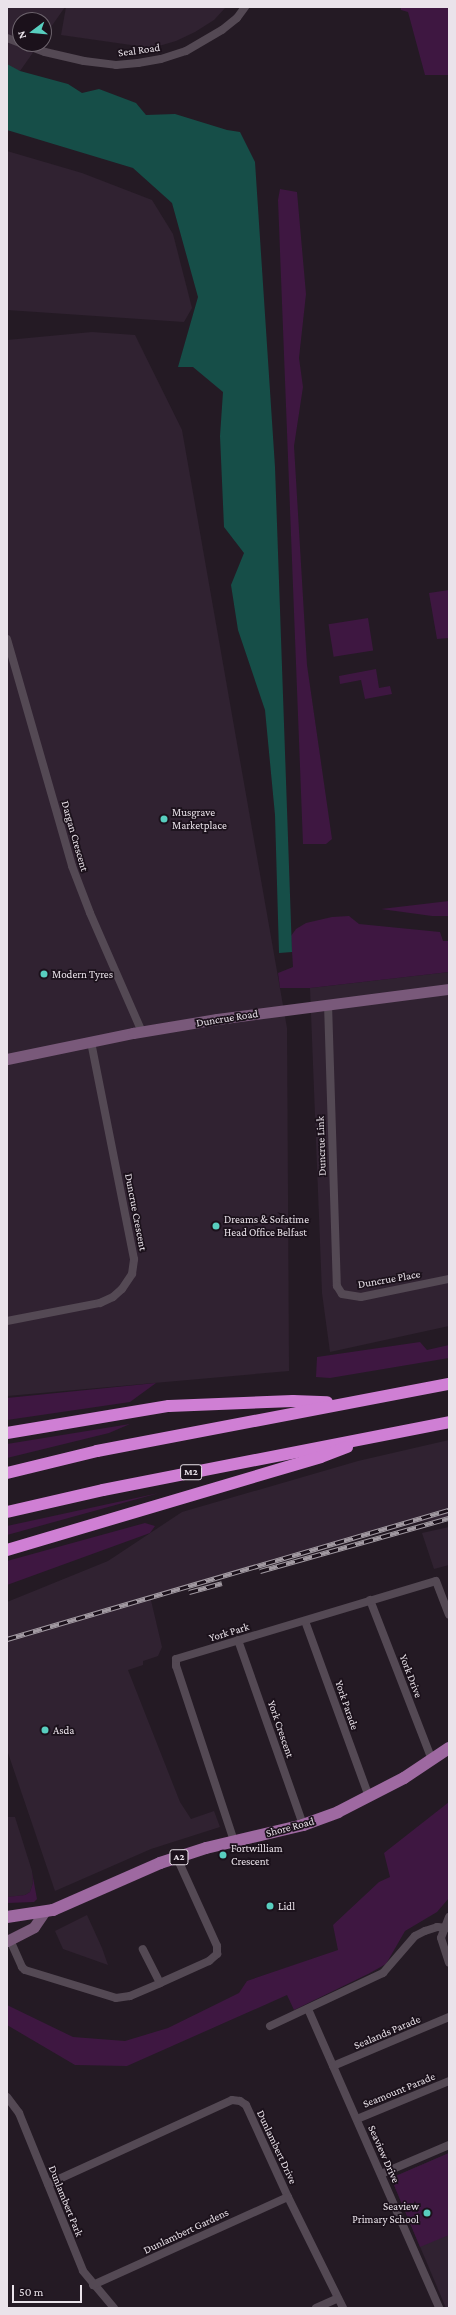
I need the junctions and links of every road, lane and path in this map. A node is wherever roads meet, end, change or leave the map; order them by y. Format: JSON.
{"nodes":[{"id":1,"x":245,"y":7,"type":"edge"},
{"id":2,"x":45,"y":52,"type":"edge"},
{"id":3,"x":7,"y":639,"type":"edge"},
{"id":4,"x":449,"y":989,"type":"edge"},
{"id":5,"x":328,"y":1004,"type":"junction"},
{"id":6,"x":142,"y":1032,"type":"junction"},
{"id":7,"x":91,"y":1042,"type":"junction"},
{"id":8,"x":7,"y":1060,"type":"edge"},
{"id":9,"x":449,"y":1279,"type":"edge"},
{"id":10,"x":337,"y":1286,"type":"joint"},
{"id":11,"x":7,"y":1321,"type":"edge"},
{"id":12,"x":449,"y":1384,"type":"edge"},
{"id":13,"x":349,"y":1403,"type":"junction"},
{"id":14,"x":449,"y":1422,"type":"edge"},
{"id":15,"x":7,"y":1433,"type":"edge"},
{"id":16,"x":376,"y":1436,"type":"junction"},
{"id":17,"x":7,"y":1473,"type":"edge"},
{"id":18,"x":7,"y":1512,"type":"edge"},
{"id":19,"x":7,"y":1550,"type":"edge"},
{"id":20,"x":370,"y":1600,"type":"junction"},
{"id":21,"x":449,"y":1615,"type":"edge"},
{"id":22,"x":306,"y":1621,"type":"junction"},
{"id":23,"x":238,"y":1640,"type":"junction"},
{"id":24,"x":449,"y":1748,"type":"edge"},
{"id":25,"x":432,"y":1760,"type":"junction"},
{"id":26,"x":369,"y":1797,"type":"junction"},
{"id":27,"x":303,"y":1825,"type":"junction"},
{"id":28,"x":234,"y":1841,"type":"junction"},
{"id":29,"x":177,"y":1858,"type":"junction"},
{"id":30,"x":44,"y":1912,"type":"junction"},
{"id":31,"x":7,"y":1916,"type":"edge"},
{"id":32,"x":449,"y":1916,"type":"edge"},
{"id":33,"x":446,"y":1928,"type":"edge"},
{"id":34,"x":8,"y":1940,"type":"edge"},
{"id":35,"x":143,"y":1949,"type":"dead end"},
{"id":36,"x":449,"y":1963,"type":"edge"},
{"id":37,"x":160,"y":1983,"type":"junction"},
{"id":38,"x":308,"y":2009,"type":"junction"},
{"id":39,"x":449,"y":2017,"type":"edge"},
{"id":40,"x":270,"y":2026,"type":"dead end"},
{"id":41,"x":333,"y":2066,"type":"junction"},
{"id":42,"x":449,"y":2081,"type":"edge"},
{"id":43,"x":7,"y":2097,"type":"edge"},
{"id":44,"x":357,"y":2119,"type":"junction"},
{"id":45,"x":449,"y":2145,"type":"edge"},
{"id":46,"x":381,"y":2174,"type":"junction"},
{"id":47,"x":48,"y":2184,"type":"junction"},
{"id":48,"x":288,"y":2197,"type":"junction"},
{"id":49,"x":93,"y":2285,"type":"junction"},
{"id":50,"x":338,"y":2298,"type":"junction"},
{"id":51,"x":114,"y":2308,"type":"edge"},
{"id":52,"x":316,"y":2308,"type":"edge"},
{"id":53,"x":342,"y":2308,"type":"edge"},
{"id":54,"x":439,"y":2308,"type":"edge"}],
"edges":[{"from":1,"to":2,"type":"street","name":"Seal Road"},
{"from":3,"to":6,"type":"street","name":"Dargan Crescent"},
{"from":4,"to":5,"type":"street","name":"Duncrue Road"},
{"from":5,"to":6,"type":"street","name":"Duncrue Road"},
{"from":5,"to":10,"type":"street","name":"Duncrue Link"},
{"from":6,"to":7,"type":"street","name":"Duncrue Road"},
{"from":7,"to":8,"type":"street","name":"Duncrue Road"},
{"from":7,"to":11,"type":"street","name":"Duncrue Crescent"},
{"from":9,"to":10,"type":"street","name":"Duncrue Place"},
{"from":12,"to":13,"type":"highway"},
{"from":13,"to":15,"type":"highway"},
{"from":13,"to":17,"type":"highway"},
{"from":14,"to":16,"type":"highway","number":"M2"},
{"from":16,"to":18,"type":"highway","number":"M2"},
{"from":16,"to":19,"type":"highway"},
{"from":20,"to":21,"type":"street","name":"York Park"},
{"from":20,"to":22,"type":"street","name":"York Park"},
{"from":20,"to":25,"type":"street","name":"York Drive"},
{"from":22,"to":23,"type":"street","name":"York Park"},
{"from":22,"to":26,"type":"street","name":"York Parade"},
{"from":23,"to":27,"type":"street","name":"York Crescent"},
{"from":23,"to":28,"type":"street","name":"York Park"},
{"from":24,"to":25,"type":"main road","name":"Shore Road","number":"A2"},
{"from":25,"to":26,"type":"main road","name":"Shore Road","number":"A2"},
{"from":26,"to":27,"type":"main road","name":"Shore Road","number":"A2"},
{"from":27,"to":28,"type":"main road","name":"Shore Road","number":"A2"},
{"from":28,"to":29,"type":"main road","name":"Shore Road","number":"A2"},
{"from":29,"to":30,"type":"main road","name":"Shore Road","number":"A2"},
{"from":29,"to":37,"type":"street"},
{"from":30,"to":31,"type":"main road","name":"Shore Road","number":"A2"},
{"from":30,"to":34,"type":"street"},
{"from":32,"to":33,"type":"street"},
{"from":33,"to":36,"type":"street"},
{"from":33,"to":38,"type":"street"},
{"from":34,"to":37,"type":"street"},
{"from":35,"to":37,"type":"street"},
{"from":38,"to":40,"type":"street"},
{"from":38,"to":41,"type":"street","name":"Seaview Drive"},
{"from":39,"to":41,"type":"street","name":"Sealands Parade"},
{"from":41,"to":44,"type":"street","name":"Seaview Drive"},
{"from":42,"to":44,"type":"street","name":"Seamount Parade"},
{"from":43,"to":47,"type":"street","name":"Dunlambert Park"},
{"from":44,"to":46,"type":"street","name":"Seaview Drive"},
{"from":45,"to":46,"type":"street"},
{"from":46,"to":54,"type":"street","name":"Seaview Drive"},
{"from":47,"to":48,"type":"street","name":"Dunlambert Drive"},
{"from":47,"to":49,"type":"street","name":"Dunlambert Park"},
{"from":48,"to":49,"type":"street","name":"Dunlambert Gardens"},
{"from":48,"to":50,"type":"street","name":"Dunlambert Drive"},
{"from":49,"to":51,"type":"street","name":"Dunlambert Park"},
{"from":50,"to":52,"type":"street"},
{"from":50,"to":53,"type":"street","name":"Dunlambert Drive"}]}
